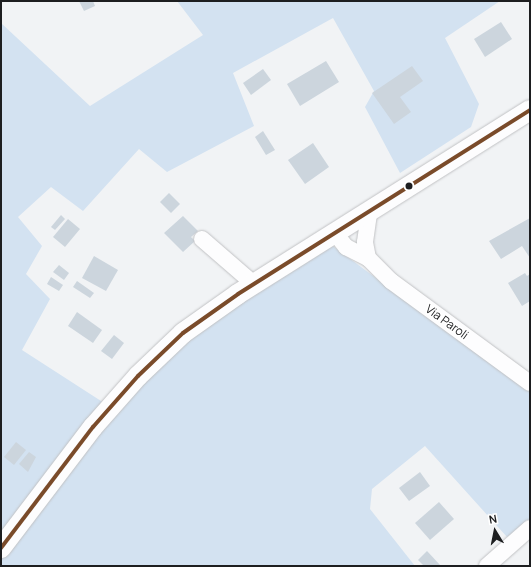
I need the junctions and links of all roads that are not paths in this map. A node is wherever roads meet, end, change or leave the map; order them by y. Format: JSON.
{"nodes":[{"id":1,"x":530,"y":110,"type":"edge"},
{"id":2,"x":370,"y":212,"type":"junction"},
{"id":3,"x":342,"y":228,"type":"junction"},
{"id":4,"x":202,"y":239,"type":"dead end"},
{"id":5,"x":366,"y":250,"type":"junction"},
{"id":6,"x":254,"y":284,"type":"junction"},
{"id":7,"x":530,"y":383,"type":"edge"},
{"id":8,"x":530,"y":528,"type":"edge"},
{"id":9,"x":1,"y":548,"type":"edge"},
{"id":10,"x":487,"y":566,"type":"edge"}],
"edges":[{"from":1,"to":2,"type":"main road"},
{"from":2,"to":3,"type":"main road"},
{"from":2,"to":5,"type":"street"},
{"from":3,"to":5,"type":"street","name":"Via Paroli"},
{"from":3,"to":6,"type":"main road"},
{"from":4,"to":6,"type":"street"},
{"from":5,"to":7,"type":"street","name":"Via Paroli"},
{"from":6,"to":9,"type":"main road"},
{"from":8,"to":10,"type":"street"}]}
